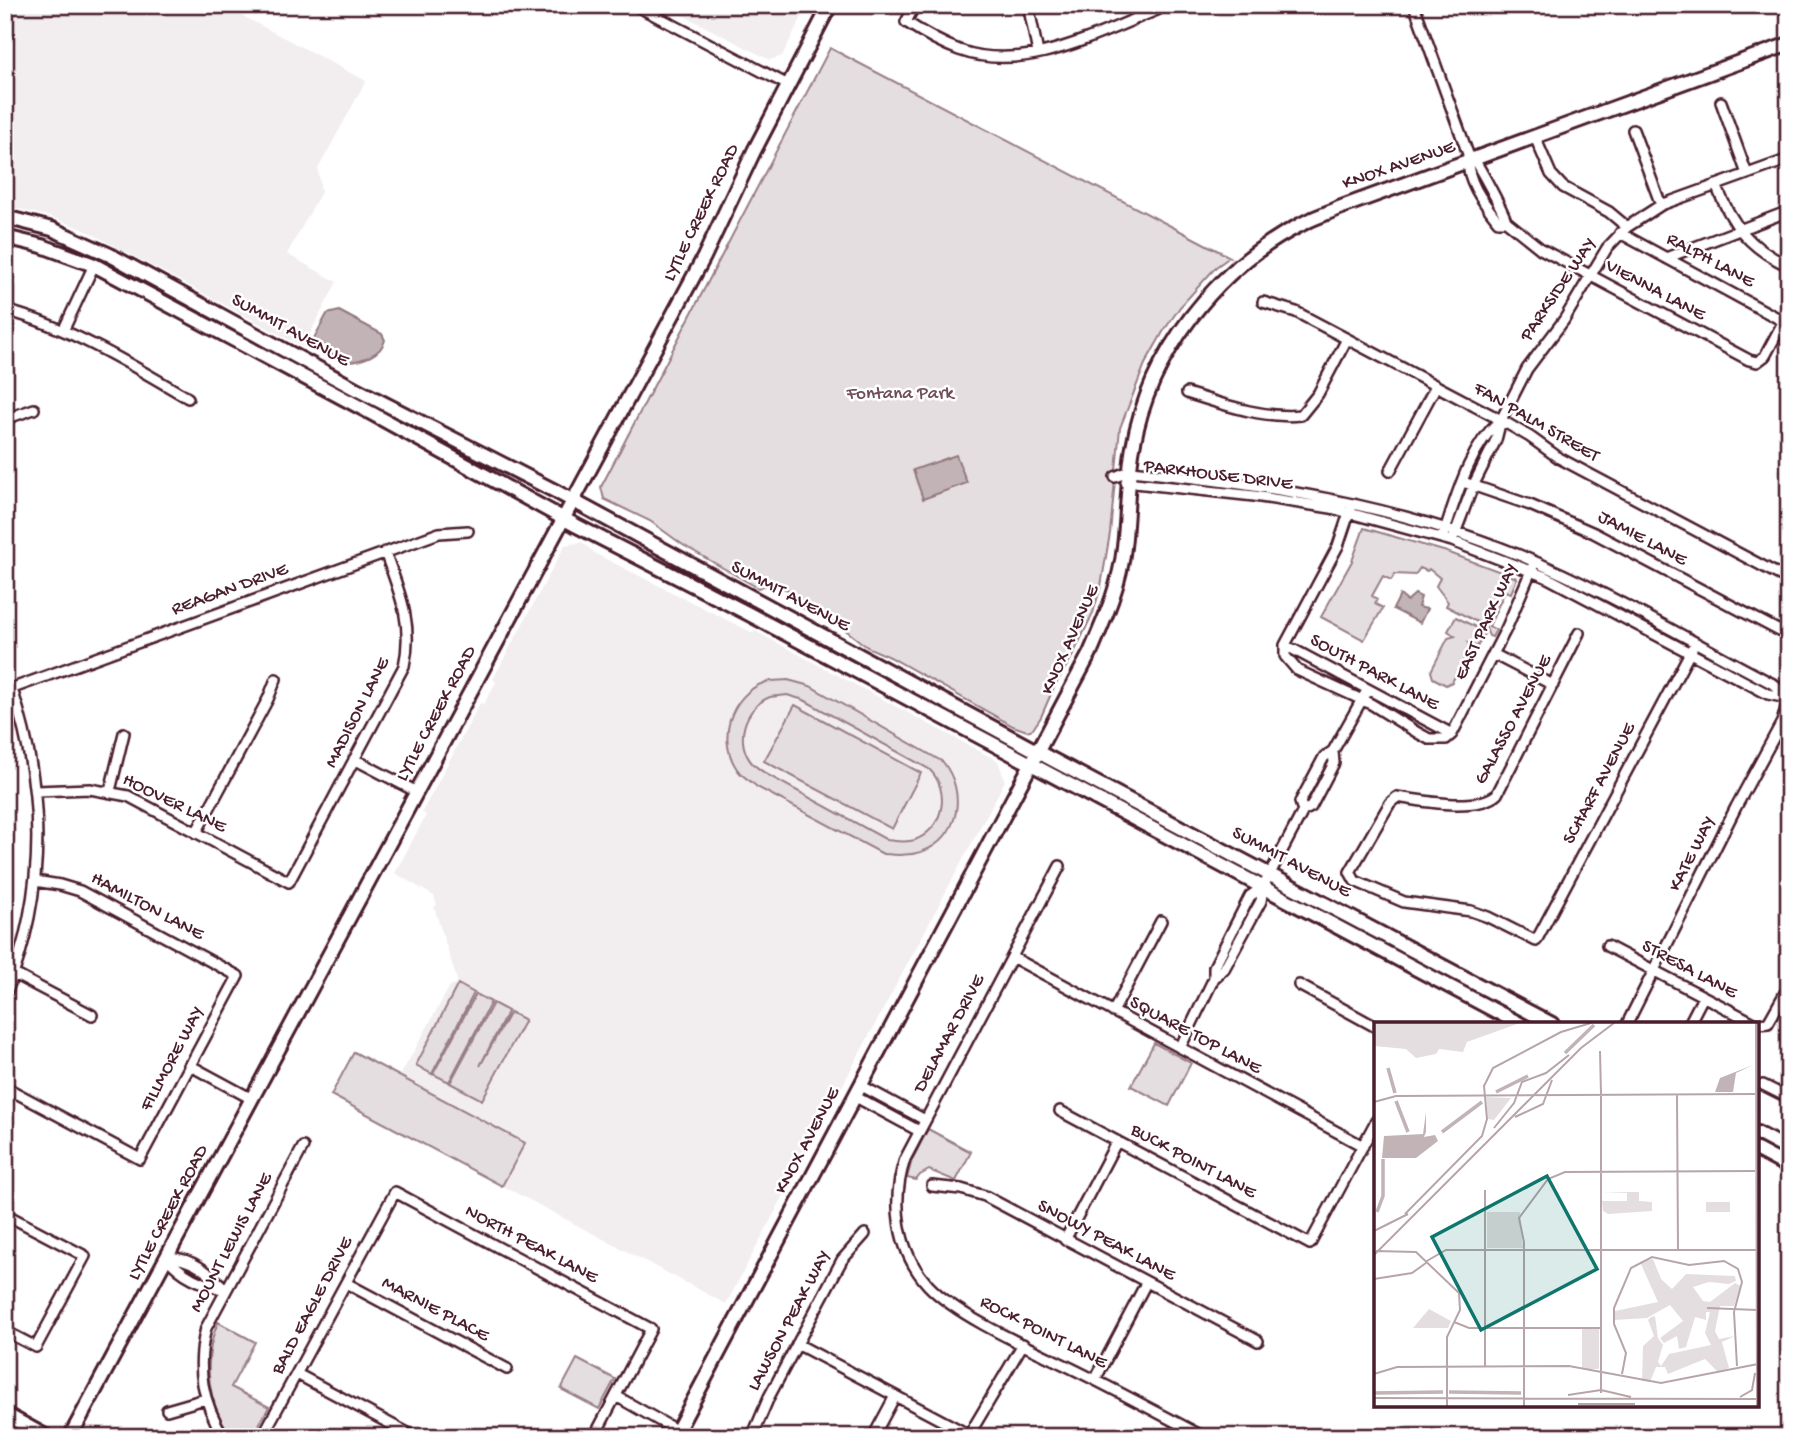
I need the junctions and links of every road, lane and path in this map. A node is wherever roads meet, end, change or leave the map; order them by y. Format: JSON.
{"nodes":[{"id":1,"x":635,"y":5,"type":"edge"},
{"id":2,"x":830,"y":5,"type":"edge"},
{"id":3,"x":915,"y":5,"type":"edge"},
{"id":4,"x":1414,"y":5,"type":"edge"},
{"id":5,"x":1156,"y":7,"type":"edge"},
{"id":6,"x":1030,"y":14,"type":"dead end"},
{"id":7,"x":1789,"y":44,"type":"edge"},
{"id":8,"x":1038,"y":53,"type":"junction"},
{"id":9,"x":788,"y":85,"type":"junction"},
{"id":10,"x":1721,"y":102,"type":"dead end"},
{"id":11,"x":1633,"y":130,"type":"dead end"},
{"id":12,"x":1535,"y":137,"type":"junction"},
{"id":13,"x":1470,"y":159,"type":"junction"},
{"id":14,"x":1789,"y":159,"type":"edge"},
{"id":15,"x":1747,"y":174,"type":"junction"},
{"id":16,"x":1717,"y":185,"type":"junction"},
{"id":17,"x":1661,"y":205,"type":"junction"},
{"id":18,"x":1789,"y":211,"type":"edge"},
{"id":19,"x":5,"y":217,"type":"edge"},
{"id":20,"x":1739,"y":229,"type":"junction"},
{"id":21,"x":1623,"y":230,"type":"junction"},
{"id":22,"x":5,"y":237,"type":"edge"},
{"id":23,"x":1666,"y":258,"type":"junction"},
{"id":24,"x":94,"y":265,"type":"junction"},
{"id":25,"x":1789,"y":266,"type":"edge"},
{"id":26,"x":1589,"y":275,"type":"junction"},
{"id":27,"x":1263,"y":302,"type":"dead end"},
{"id":28,"x":5,"y":310,"type":"edge"},
{"id":29,"x":1789,"y":311,"type":"edge"},
{"id":30,"x":1783,"y":321,"type":"junction"},
{"id":31,"x":64,"y":329,"type":"junction"},
{"id":32,"x":1347,"y":339,"type":"junction"},
{"id":33,"x":1436,"y":386,"type":"junction"},
{"id":34,"x":1187,"y":393,"type":"dead end"},
{"id":35,"x":188,"y":398,"type":"dead end"},
{"id":36,"x":34,"y":409,"type":"dead end"},
{"id":37,"x":5,"y":419,"type":"edge"},
{"id":38,"x":1501,"y":420,"type":"junction"},
{"id":39,"x":1390,"y":471,"type":"dead end"},
{"id":40,"x":1129,"y":477,"type":"junction"},
{"id":41,"x":1463,"y":482,"type":"junction"},
{"id":42,"x":1473,"y":486,"type":"junction"},
{"id":43,"x":573,"y":502,"type":"junction"},
{"id":44,"x":1350,"y":507,"type":"junction"},
{"id":45,"x":564,"y":518,"type":"junction"},
{"id":46,"x":1446,"y":528,"type":"junction"},
{"id":47,"x":468,"y":531,"type":"dead end"},
{"id":48,"x":1454,"y":537,"type":"junction"},
{"id":49,"x":1442,"y":538,"type":"junction"},
{"id":50,"x":385,"y":552,"type":"junction"},
{"id":51,"x":1533,"y":566,"type":"junction"},
{"id":52,"x":1789,"y":580,"type":"edge"},
{"id":53,"x":1578,"y":633,"type":"dead end"},
{"id":54,"x":1789,"y":636,"type":"edge"},
{"id":55,"x":1285,"y":645,"type":"junction"},
{"id":56,"x":1693,"y":648,"type":"junction"},
{"id":57,"x":1493,"y":654,"type":"junction"},
{"id":58,"x":276,"y":679,"type":"dead end"},
{"id":59,"x":1553,"y":685,"type":"junction"},
{"id":60,"x":8,"y":690,"type":"edge"},
{"id":61,"x":1367,"y":690,"type":"junction"},
{"id":62,"x":1789,"y":698,"type":"edge"},
{"id":63,"x":1362,"y":699,"type":"junction"},
{"id":64,"x":124,"y":733,"type":"dead end"},
{"id":65,"x":1452,"y":734,"type":"junction"},
{"id":66,"x":1038,"y":751,"type":"junction"},
{"id":67,"x":354,"y":759,"type":"junction"},
{"id":68,"x":1031,"y":764,"type":"junction"},
{"id":69,"x":36,"y":791,"type":"junction"},
{"id":70,"x":110,"y":791,"type":"junction"},
{"id":71,"x":417,"y":792,"type":"junction"},
{"id":72,"x":196,"y":833,"type":"junction"},
{"id":73,"x":1060,"y":866,"type":"dead end"},
{"id":74,"x":1269,"y":874,"type":"junction"},
{"id":75,"x":35,"y":881,"type":"junction"},
{"id":76,"x":1355,"y":881,"type":"joint"},
{"id":77,"x":289,"y":882,"type":"joint"},
{"id":78,"x":1263,"y":887,"type":"junction"},
{"id":79,"x":1161,"y":921,"type":"dead end"},
{"id":80,"x":1226,"y":942,"type":"junction"},
{"id":81,"x":1606,"y":946,"type":"dead end"},
{"id":82,"x":1236,"y":947,"type":"junction"},
{"id":83,"x":1012,"y":957,"type":"junction"},
{"id":84,"x":1653,"y":971,"type":"junction"},
{"id":85,"x":14,"y":974,"type":"junction"},
{"id":86,"x":238,"y":976,"type":"joint"},
{"id":87,"x":1214,"y":978,"type":"junction"},
{"id":88,"x":1299,"y":985,"type":"dead end"},
{"id":89,"x":1789,"y":986,"type":"edge"},
{"id":90,"x":5,"y":996,"type":"edge"},
{"id":91,"x":1703,"y":997,"type":"junction"},
{"id":92,"x":1113,"y":1012,"type":"junction"},
{"id":93,"x":92,"y":1015,"type":"dead end"},
{"id":94,"x":1516,"y":1022,"type":"edge"},
{"id":95,"x":1548,"y":1022,"type":"edge"},
{"id":96,"x":1628,"y":1022,"type":"edge"},
{"id":97,"x":1690,"y":1022,"type":"edge"},
{"id":98,"x":1752,"y":1022,"type":"edge"},
{"id":99,"x":1759,"y":1024,"type":"edge"},
{"id":100,"x":1374,"y":1026,"type":"edge"},
{"id":101,"x":1180,"y":1048,"type":"junction"},
{"id":102,"x":189,"y":1065,"type":"junction"},
{"id":103,"x":1763,"y":1085,"type":"dead end"},
{"id":104,"x":5,"y":1087,"type":"edge"},
{"id":105,"x":857,"y":1091,"type":"junction"},
{"id":106,"x":1789,"y":1098,"type":"edge"},
{"id":107,"x":252,"y":1099,"type":"junction"},
{"id":108,"x":1060,"y":1111,"type":"dead end"},
{"id":109,"x":925,"y":1120,"type":"junction"},
{"id":110,"x":1374,"y":1125,"type":"edge"},
{"id":111,"x":919,"y":1131,"type":"junction"},
{"id":112,"x":1759,"y":1134,"type":"edge"},
{"id":113,"x":1117,"y":1141,"type":"junction"},
{"id":114,"x":1363,"y":1146,"type":"junction"},
{"id":115,"x":303,"y":1147,"type":"dead end"},
{"id":116,"x":1789,"y":1150,"type":"edge"},
{"id":117,"x":1759,"y":1151,"type":"edge"},
{"id":118,"x":1789,"y":1167,"type":"edge"},
{"id":119,"x":932,"y":1186,"type":"dead end"},
{"id":120,"x":395,"y":1192,"type":"joint"},
{"id":121,"x":5,"y":1214,"type":"edge"},
{"id":122,"x":899,"y":1226,"type":"joint"},
{"id":123,"x":864,"y":1234,"type":"dead end"},
{"id":124,"x":1065,"y":1240,"type":"junction"},
{"id":125,"x":167,"y":1257,"type":"junction"},
{"id":126,"x":346,"y":1283,"type":"junction"},
{"id":127,"x":1146,"y":1283,"type":"junction"},
{"id":128,"x":226,"y":1290,"type":"junction"},
{"id":129,"x":5,"y":1331,"type":"edge"},
{"id":130,"x":1258,"y":1341,"type":"dead end"},
{"id":131,"x":797,"y":1344,"type":"junction"},
{"id":132,"x":1023,"y":1344,"type":"junction"},
{"id":133,"x":507,"y":1369,"type":"dead end"},
{"id":134,"x":297,"y":1374,"type":"junction"},
{"id":135,"x":1095,"y":1380,"type":"junction"},
{"id":136,"x":616,"y":1396,"type":"junction"},
{"id":137,"x":895,"y":1396,"type":"junction"},
{"id":138,"x":205,"y":1399,"type":"junction"},
{"id":139,"x":167,"y":1410,"type":"dead end"},
{"id":140,"x":5,"y":1415,"type":"edge"},
{"id":141,"x":755,"y":1430,"type":"dead end"},
{"id":142,"x":680,"y":1435,"type":"edge"},
{"id":143,"x":971,"y":1436,"type":"edge"},
{"id":144,"x":47,"y":1437,"type":"edge"},
{"id":145,"x":70,"y":1437,"type":"edge"},
{"id":146,"x":224,"y":1437,"type":"edge"},
{"id":147,"x":262,"y":1437,"type":"edge"},
{"id":148,"x":415,"y":1437,"type":"edge"},
{"id":149,"x":594,"y":1437,"type":"edge"},
{"id":150,"x":873,"y":1437,"type":"edge"},
{"id":151,"x":1204,"y":1437,"type":"edge"}],
"edges":[{"from":1,"to":9,"type":"street"},
{"from":2,"to":9,"type":"street","name":"LYTLE CREEK ROAD"},
{"from":3,"to":8,"type":"street"},
{"from":4,"to":13,"type":"street","name":"VIENNA LANE"},
{"from":5,"to":8,"type":"street"},
{"from":6,"to":8,"type":"street"},
{"from":7,"to":12,"type":"street","name":"KNOX AVENUE"},
{"from":9,"to":43,"type":"street","name":"LYTLE CREEK ROAD"},
{"from":10,"to":15,"type":"street"},
{"from":11,"to":17,"type":"street"},
{"from":12,"to":13,"type":"street","name":"KNOX AVENUE"},
{"from":12,"to":21,"type":"street","name":"RALPH LANE"},
{"from":13,"to":26,"type":"street","name":"VIENNA LANE"},
{"from":13,"to":40,"type":"street","name":"KNOX AVENUE"},
{"from":14,"to":15,"type":"street","name":"PARKSIDE WAY"},
{"from":15,"to":16,"type":"street","name":"PARKSIDE WAY"},
{"from":16,"to":17,"type":"street","name":"PARKSIDE WAY"},
{"from":16,"to":20,"type":"street"},
{"from":17,"to":21,"type":"street","name":"PARKSIDE WAY"},
{"from":18,"to":20,"type":"street"},
{"from":19,"to":43,"type":"street","name":"SUMMIT AVENUE"},
{"from":20,"to":23,"type":"street"},
{"from":20,"to":25,"type":"street"},
{"from":21,"to":23,"type":"street","name":"RALPH LANE"},
{"from":21,"to":26,"type":"street","name":"PARKSIDE WAY"},
{"from":22,"to":24,"type":"street","name":"SUMMIT AVENUE"},
{"from":23,"to":30,"type":"street","name":"RALPH LANE"},
{"from":24,"to":31,"type":"street"},
{"from":24,"to":45,"type":"street","name":"SUMMIT AVENUE"},
{"from":26,"to":30,"type":"street","name":"VIENNA LANE"},
{"from":26,"to":38,"type":"street","name":"PARKSIDE WAY"},
{"from":27,"to":32,"type":"street","name":"FAN PALM STREET"},
{"from":28,"to":31,"type":"street"},
{"from":29,"to":30,"type":"street"},
{"from":31,"to":35,"type":"street"},
{"from":32,"to":33,"type":"street","name":"FAN PALM STREET"},
{"from":32,"to":34,"type":"street"},
{"from":33,"to":38,"type":"street","name":"FAN PALM STREET"},
{"from":33,"to":39,"type":"street"},
{"from":36,"to":37,"type":"street"},
{"from":38,"to":41,"type":"street","name":"PARKSIDE WAY"},
{"from":38,"to":42,"type":"street","name":"PARKSIDE WAY"},
{"from":38,"to":52,"type":"street","name":"FAN PALM STREET"},
{"from":40,"to":44,"type":"street","name":"PARKHOUSE DRIVE"},
{"from":40,"to":66,"type":"street","name":"KNOX AVENUE"},
{"from":41,"to":42,"type":"street","name":"JAMIE LANE"},
{"from":41,"to":46,"type":"street","name":"PARKSIDE WAY"},
{"from":42,"to":48,"type":"street","name":"PARKSIDE WAY"},
{"from":42,"to":54,"type":"street","name":"JAMIE LANE"},
{"from":43,"to":45,"type":"street","name":"LYTLE CREEK ROAD"},
{"from":43,"to":66,"type":"street","name":"SUMMIT AVENUE"},
{"from":44,"to":46,"type":"street","name":"PARKHOUSE DRIVE"},
{"from":44,"to":49,"type":"street","name":"PARKHOUSE DRIVE"},
{"from":44,"to":55,"type":"street"},
{"from":45,"to":68,"type":"street","name":"SUMMIT AVENUE"},
{"from":45,"to":71,"type":"street","name":"LYTLE CREEK ROAD"},
{"from":46,"to":48,"type":"street","name":"PARKHOUSE DRIVE"},
{"from":46,"to":49,"type":"street","name":"PARKSIDE WAY"},
{"from":47,"to":50,"type":"street","name":"REAGAN DRIVE"},
{"from":48,"to":49,"type":"street","name":"PARKHOUSE DRIVE"},
{"from":48,"to":51,"type":"street","name":"PARKHOUSE DRIVE"},
{"from":50,"to":60,"type":"street","name":"REAGAN DRIVE"},
{"from":50,"to":67,"type":"street","name":"MADISON LANE"},
{"from":51,"to":56,"type":"street","name":"PARKHOUSE DRIVE"},
{"from":51,"to":57,"type":"street","name":"EAST PARK WAY"},
{"from":53,"to":59,"type":"street","name":"GALASSO AVENUE"},
{"from":55,"to":61,"type":"street","name":"SOUTH PARK LANE"},
{"from":55,"to":63,"type":"street","name":"SOUTH PARK LANE"},
{"from":56,"to":56,"type":"street","name":"PARKHOUSE DRIVE"},
{"from":56,"to":76,"type":"street","name":"SCHARF AVENUE"},
{"from":57,"to":59,"type":"street"},
{"from":57,"to":65,"type":"street","name":"EAST PARK WAY"},
{"from":58,"to":72,"type":"street"},
{"from":59,"to":76,"type":"street","name":"GALASSO AVENUE"},
{"from":60,"to":69,"type":"street"},
{"from":61,"to":63,"type":"street"},
{"from":61,"to":65,"type":"street","name":"SOUTH PARK LANE"},
{"from":62,"to":84,"type":"street","name":"KATE WAY"},
{"from":63,"to":65,"type":"street","name":"SOUTH PARK LANE"},
{"from":63,"to":74,"type":"street"},
{"from":64,"to":70,"type":"street"},
{"from":66,"to":68,"type":"street","name":"KNOX AVENUE"},
{"from":66,"to":74,"type":"street","name":"SUMMIT AVENUE"},
{"from":67,"to":71,"type":"street"},
{"from":67,"to":77,"type":"street","name":"MADISON LANE"},
{"from":68,"to":78,"type":"street","name":"SUMMIT AVENUE"},
{"from":68,"to":105,"type":"street","name":"KNOX AVENUE"},
{"from":69,"to":70,"type":"street","name":"HOOVER LANE"},
{"from":69,"to":75,"type":"street"},
{"from":70,"to":72,"type":"street","name":"HOOVER LANE"},
{"from":71,"to":107,"type":"street","name":"LYTLE CREEK ROAD"},
{"from":72,"to":77,"type":"street","name":"HOOVER LANE"},
{"from":73,"to":83,"type":"street","name":"DELAMAR DRIVE"},
{"from":74,"to":78,"type":"street"},
{"from":74,"to":95,"type":"street","name":"SUMMIT AVENUE"},
{"from":75,"to":85,"type":"street"},
{"from":75,"to":86,"type":"street","name":"HAMILTON LANE"},
{"from":78,"to":80,"type":"street"},
{"from":78,"to":82,"type":"street"},
{"from":78,"to":94,"type":"street","name":"SUMMIT AVENUE"},
{"from":79,"to":92,"type":"street"},
{"from":80,"to":82,"type":"street"},
{"from":80,"to":87,"type":"street"},
{"from":81,"to":84,"type":"street","name":"STRESA LANE"},
{"from":82,"to":87,"type":"street"},
{"from":83,"to":92,"type":"street","name":"SQUARE TOP LANE"},
{"from":83,"to":109,"type":"street","name":"DELAMAR DRIVE"},
{"from":84,"to":91,"type":"street","name":"STRESA LANE"},
{"from":84,"to":96,"type":"street","name":"KATE WAY"},
{"from":85,"to":90,"type":"street"},
{"from":85,"to":93,"type":"street"},
{"from":86,"to":102,"type":"street","name":"FILLMORE WAY"},
{"from":87,"to":101,"type":"street"},
{"from":88,"to":100,"type":"street"},
{"from":89,"to":99,"type":"street","name":"STRESA LANE"},
{"from":91,"to":97,"type":"street"},
{"from":91,"to":98,"type":"street","name":"STRESA LANE"},
{"from":92,"to":101,"type":"street","name":"SQUARE TOP LANE"},
{"from":101,"to":114,"type":"street","name":"SQUARE TOP LANE"},
{"from":102,"to":104,"type":"street","name":"FILLMORE WAY"},
{"from":102,"to":107,"type":"street"},
{"from":103,"to":106,"type":"street"},
{"from":105,"to":109,"type":"street"},
{"from":105,"to":111,"type":"street"},
{"from":105,"to":142,"type":"street","name":"KNOX AVENUE"},
{"from":107,"to":125,"type":"street","name":"LYTLE CREEK ROAD"},
{"from":108,"to":113,"type":"street","name":"BUCK POINT LANE"},
{"from":109,"to":111,"type":"street","name":"DELAMAR DRIVE"},
{"from":110,"to":114,"type":"street"},
{"from":111,"to":122,"type":"street","name":"DELAMAR DRIVE"},
{"from":112,"to":116,"type":"street"},
{"from":113,"to":114,"type":"street","name":"BUCK POINT LANE"},
{"from":113,"to":124,"type":"street"},
{"from":115,"to":128,"type":"street","name":"MOUNT LEWIS LANE"},
{"from":117,"to":118,"type":"street"},
{"from":119,"to":124,"type":"street","name":"SNOWY PEAK LANE"},
{"from":120,"to":126,"type":"street","name":"BALD EAGLE DRIVE"},
{"from":120,"to":136,"type":"street","name":"NORTH PEAK LANE"},
{"from":121,"to":129,"type":"street"},
{"from":122,"to":132,"type":"street","name":"ROCK POINT LANE"},
{"from":123,"to":131,"type":"street","name":"LAWSON PEAK WAY"},
{"from":124,"to":127,"type":"street","name":"SNOWY PEAK LANE"},
{"from":125,"to":128,"type":"street"},
{"from":125,"to":145,"type":"street","name":"LYTLE CREEK ROAD"},
{"from":126,"to":133,"type":"street","name":"MARNIE PLACE"},
{"from":126,"to":134,"type":"street","name":"BALD EAGLE DRIVE"},
{"from":127,"to":130,"type":"street","name":"SNOWY PEAK LANE"},
{"from":127,"to":135,"type":"street"},
{"from":128,"to":138,"type":"street","name":"MOUNT LEWIS LANE"},
{"from":131,"to":137,"type":"street"},
{"from":131,"to":141,"type":"street","name":"LAWSON PEAK WAY"},
{"from":132,"to":135,"type":"street","name":"ROCK POINT LANE"},
{"from":132,"to":143,"type":"street"},
{"from":134,"to":147,"type":"street","name":"BALD EAGLE DRIVE"},
{"from":134,"to":148,"type":"street"},
{"from":135,"to":151,"type":"street","name":"ROCK POINT LANE"},
{"from":136,"to":142,"type":"street"},
{"from":136,"to":149,"type":"street"},
{"from":137,"to":143,"type":"street"},
{"from":137,"to":150,"type":"street"},
{"from":138,"to":139,"type":"street"},
{"from":138,"to":146,"type":"street"},
{"from":140,"to":144,"type":"street"}]}
